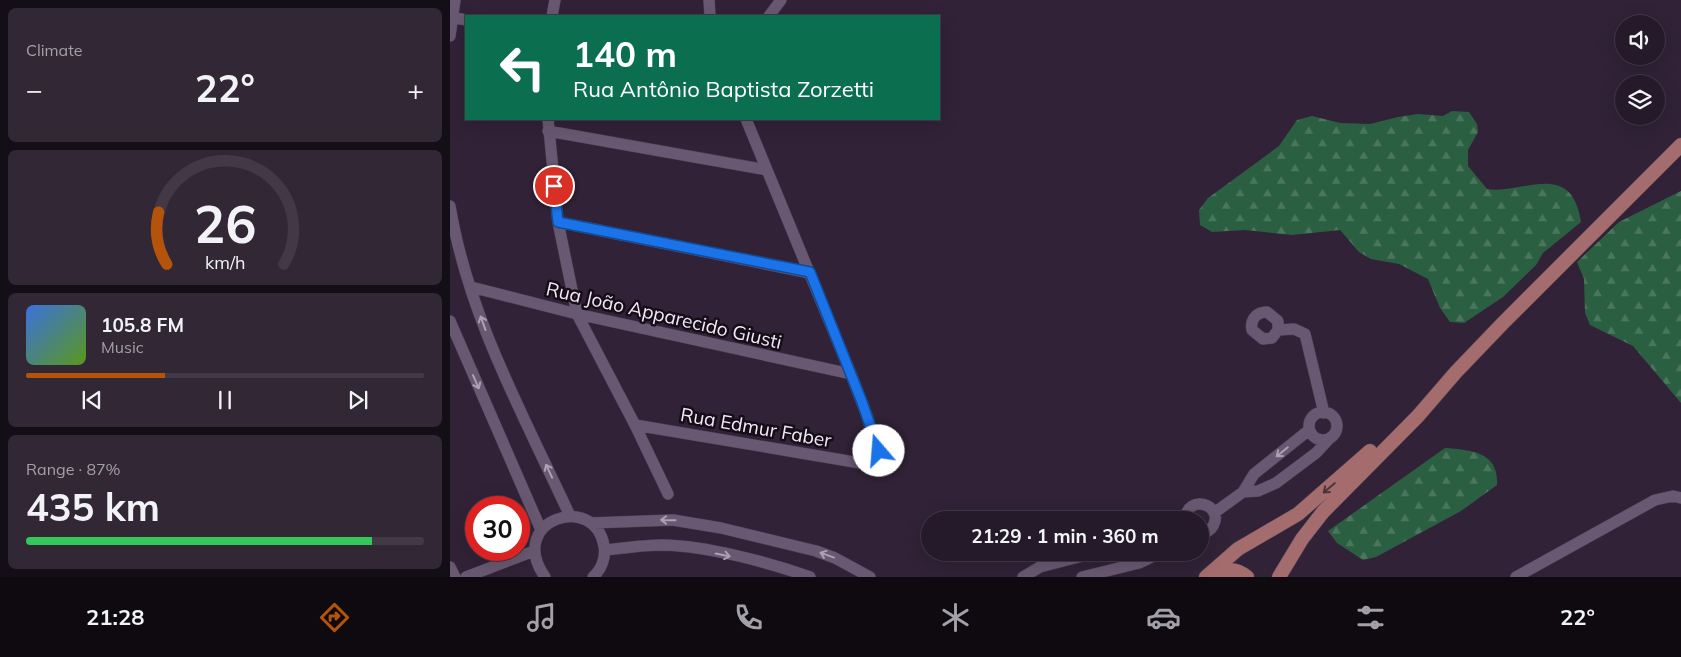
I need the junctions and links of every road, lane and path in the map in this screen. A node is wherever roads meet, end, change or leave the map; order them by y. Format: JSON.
{"nodes":[{"id":1,"x":455,"y":0,"type":"edge"},
{"id":2,"x":555,"y":0,"type":"edge"},
{"id":3,"x":709,"y":0,"type":"edge"},
{"id":4,"x":781,"y":0,"type":"edge"},
{"id":5,"x":552,"y":15,"type":"edge"},
{"id":6,"x":710,"y":15,"type":"edge"},
{"id":7,"x":770,"y":15,"type":"edge"},
{"id":8,"x":452,"y":17,"type":"junction"},
{"id":9,"x":465,"y":20,"type":"edge"},
{"id":10,"x":450,"y":36,"type":"edge"},
{"id":11,"x":548,"y":120,"type":"edge"},
{"id":12,"x":746,"y":120,"type":"edge"},
{"id":13,"x":548,"y":131,"type":"junction"},
{"id":14,"x":1681,"y":145,"type":"edge"},
{"id":15,"x":767,"y":170,"type":"junction"},
{"id":16,"x":450,"y":206,"type":"edge"},
{"id":17,"x":558,"y":222,"type":"junction"},
{"id":18,"x":810,"y":272,"type":"junction"},
{"id":19,"x":470,"y":287,"type":"junction"},
{"id":20,"x":577,"y":314,"type":"junction"},
{"id":21,"x":450,"y":321,"type":"edge"},
{"id":22,"x":1278,"y":330,"type":"dead end"},
{"id":23,"x":1456,"y":372,"type":"junction"},
{"id":24,"x":851,"y":374,"type":"junction"},
{"id":25,"x":1324,"y":413,"type":"junction"},
{"id":26,"x":635,"y":425,"type":"junction"},
{"id":27,"x":1309,"y":430,"type":"junction"},
{"id":28,"x":1331,"y":437,"type":"junction"},
{"id":29,"x":1243,"y":492,"type":"junction"},
{"id":30,"x":668,"y":494,"type":"dead end"},
{"id":31,"x":1681,"y":498,"type":"edge"},
{"id":32,"x":1190,"y":511,"type":"edge"},
{"id":33,"x":1214,"y":513,"type":"junction"},
{"id":34,"x":570,"y":516,"type":"junction"},
{"id":35,"x":592,"y":523,"type":"junction"},
{"id":36,"x":1209,"y":529,"type":"edge"},
{"id":37,"x":541,"y":530,"type":"junction"},
{"id":38,"x":605,"y":550,"type":"junction"},
{"id":39,"x":534,"y":552,"type":"junction"},
{"id":40,"x":1063,"y":561,"type":"edge"},
{"id":41,"x":1143,"y":561,"type":"edge"},
{"id":42,"x":450,"y":567,"type":"edge"},
{"id":43,"x":455,"y":577,"type":"edge"},
{"id":44,"x":466,"y":577,"type":"edge"},
{"id":45,"x":545,"y":577,"type":"edge"},
{"id":46,"x":593,"y":577,"type":"edge"},
{"id":47,"x":810,"y":577,"type":"edge"},
{"id":48,"x":870,"y":577,"type":"edge"},
{"id":49,"x":1023,"y":577,"type":"edge"},
{"id":50,"x":1082,"y":577,"type":"edge"},
{"id":51,"x":1206,"y":577,"type":"edge"},
{"id":52,"x":1212,"y":577,"type":"edge"},
{"id":53,"x":1247,"y":577,"type":"edge"},
{"id":54,"x":1280,"y":577,"type":"edge"},
{"id":55,"x":1516,"y":577,"type":"edge"}],
"edges":[{"from":1,"to":8,"type":"street"},
{"from":2,"to":5,"type":"street"},
{"from":3,"to":6,"type":"street"},
{"from":4,"to":7,"type":"street"},
{"from":8,"to":9,"type":"street"},
{"from":8,"to":10,"type":"street"},
{"from":11,"to":13,"type":"street"},
{"from":12,"to":15,"type":"street"},
{"from":13,"to":15,"type":"street"},
{"from":13,"to":17,"type":"street"},
{"from":14,"to":23,"type":"main road"},
{"from":15,"to":18,"type":"street"},
{"from":16,"to":19,"type":"street"},
{"from":17,"to":18,"type":"street"},
{"from":17,"to":20,"type":"street"},
{"from":18,"to":24,"type":"street"},
{"from":19,"to":20,"type":"street","name":"Rua João Apparecido Giusti"},
{"from":34,"to":19,"type":"street","one_way":true},
{"from":20,"to":24,"type":"street","name":"Rua João Apparecido Giusti"},
{"from":20,"to":26,"type":"street"},
{"from":21,"to":37,"type":"street","one_way":true},
{"from":22,"to":25,"type":"street"},
{"from":23,"to":51,"type":"main road","one_way":true},
{"from":23,"to":54,"type":"main road"},
{"from":24,"to":26,"type":"street","name":"Rua Edmur Faber"},
{"from":25,"to":27,"type":"street"},
{"from":25,"to":28,"type":"street"},
{"from":26,"to":30,"type":"street"},
{"from":27,"to":28,"type":"street"},
{"from":27,"to":29,"type":"street","one_way":true},
{"from":28,"to":29,"type":"street"},
{"from":29,"to":33,"type":"street"},
{"from":31,"to":55,"type":"street"},
{"from":32,"to":33,"type":"street"},
{"from":33,"to":36,"type":"street"},
{"from":34,"to":35,"type":"street"},
{"from":34,"to":37,"type":"street"},
{"from":35,"to":38,"type":"street"},
{"from":48,"to":35,"type":"street","one_way":true},
{"from":37,"to":39,"type":"street"},
{"from":38,"to":46,"type":"street"},
{"from":38,"to":47,"type":"street","one_way":true},
{"from":39,"to":44,"type":"street"},
{"from":39,"to":45,"type":"street"},
{"from":40,"to":49,"type":"street"},
{"from":41,"to":50,"type":"street"},
{"from":42,"to":43,"type":"street"},
{"from":52,"to":53,"type":"main road"}]}
